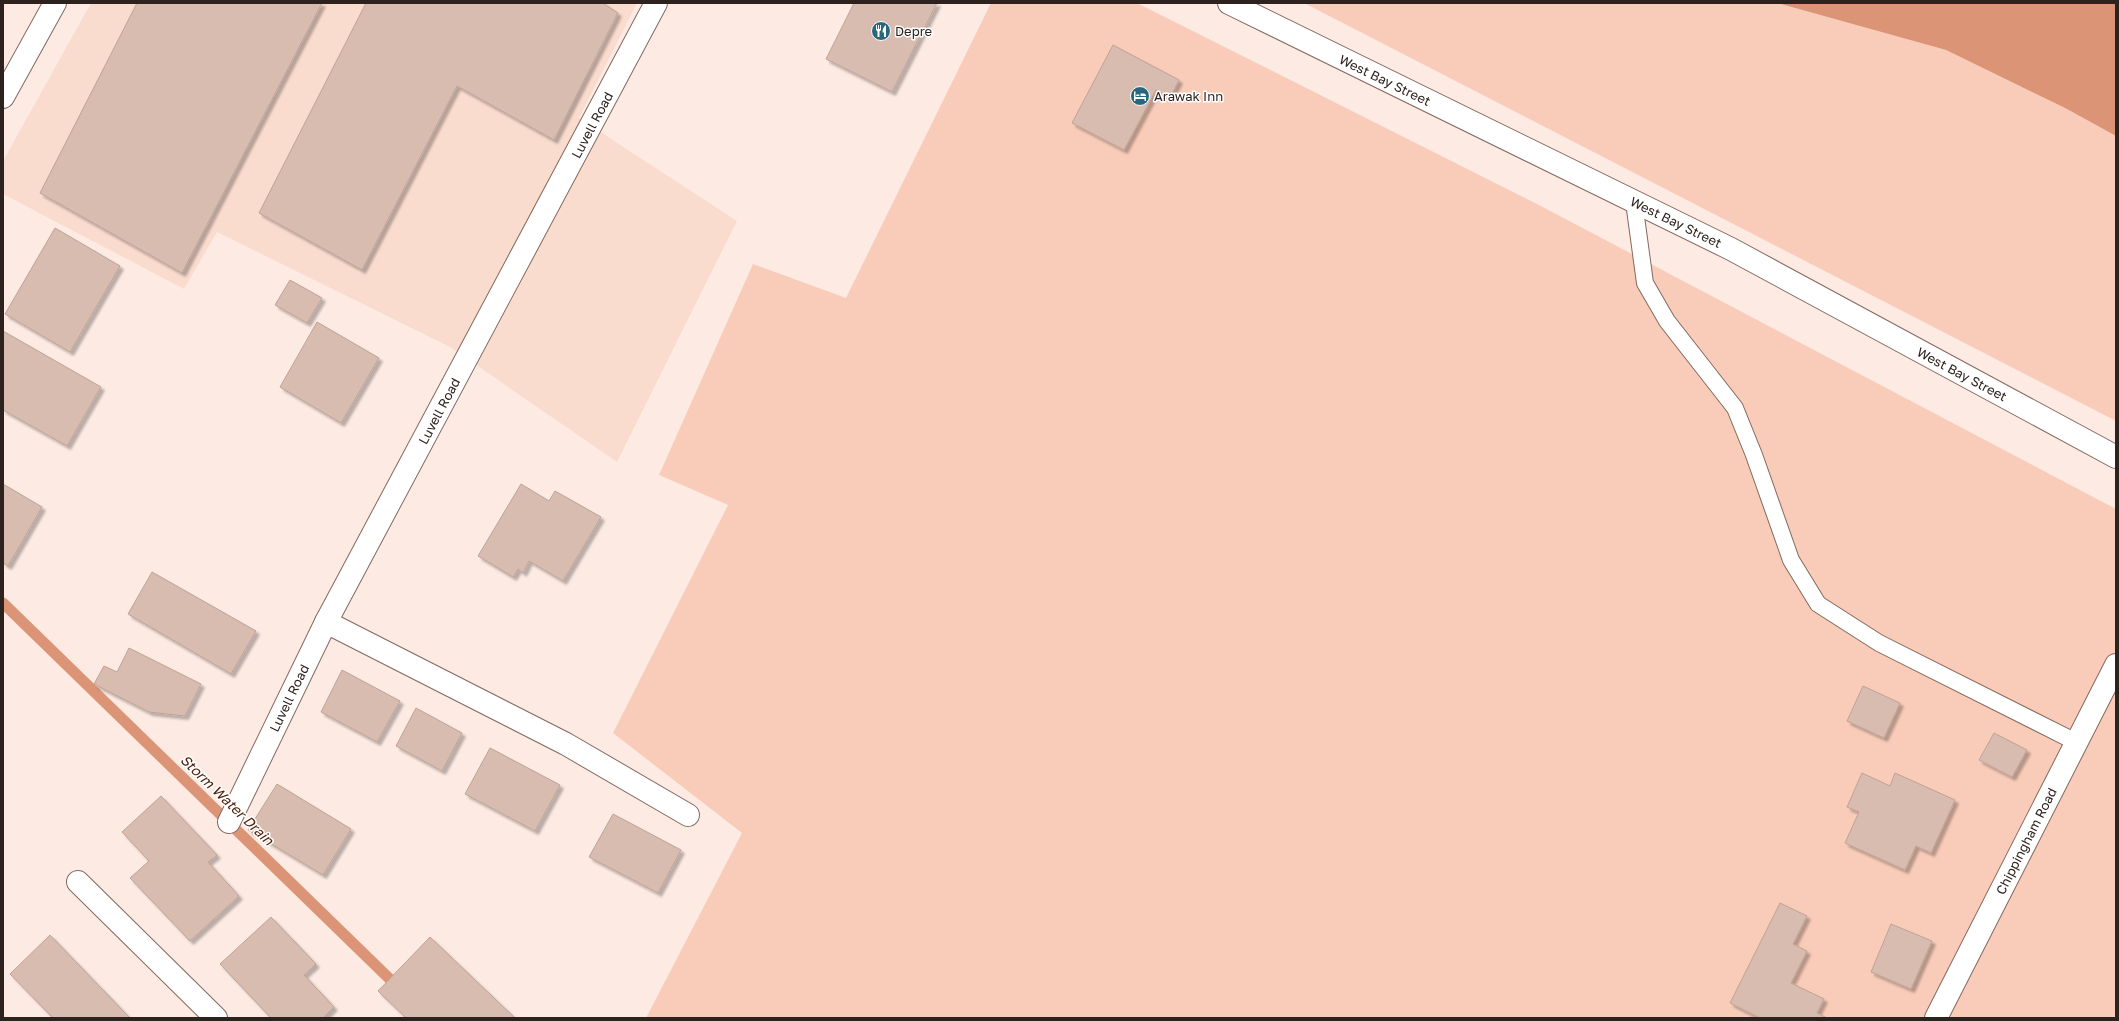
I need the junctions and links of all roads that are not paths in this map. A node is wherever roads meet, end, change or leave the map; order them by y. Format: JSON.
{"nodes":[{"id":1,"x":55,"y":3,"type":"edge"},
{"id":2,"x":656,"y":3,"type":"edge"},
{"id":3,"x":1228,"y":3,"type":"edge"},
{"id":4,"x":3,"y":97,"type":"edge"},
{"id":5,"x":1634,"y":202,"type":"junction"},
{"id":6,"x":2116,"y":457,"type":"edge"},
{"id":7,"x":326,"y":622,"type":"junction"},
{"id":8,"x":2116,"y":665,"type":"edge"},
{"id":9,"x":2076,"y":742,"type":"junction"},
{"id":10,"x":688,"y":815,"type":"dead end"},
{"id":11,"x":229,"y":822,"type":"dead end"},
{"id":12,"x":78,"y":882,"type":"dead end"},
{"id":13,"x":216,"y":1018,"type":"edge"},
{"id":14,"x":1936,"y":1018,"type":"edge"}],
"edges":[{"from":1,"to":4,"type":"main road"},
{"from":2,"to":7,"type":"main road","name":"Luvell Road"},
{"from":3,"to":5,"type":"main road","name":"West Bay Street"},
{"from":5,"to":6,"type":"main road","name":"West Bay Street"},
{"from":5,"to":9,"type":"lane"},
{"from":7,"to":10,"type":"main road"},
{"from":7,"to":11,"type":"main road","name":"Luvell Road"},
{"from":8,"to":9,"type":"main road","name":"Chippingham Road"},
{"from":9,"to":14,"type":"main road","name":"Chippingham Road"},
{"from":12,"to":13,"type":"main road"}]}
